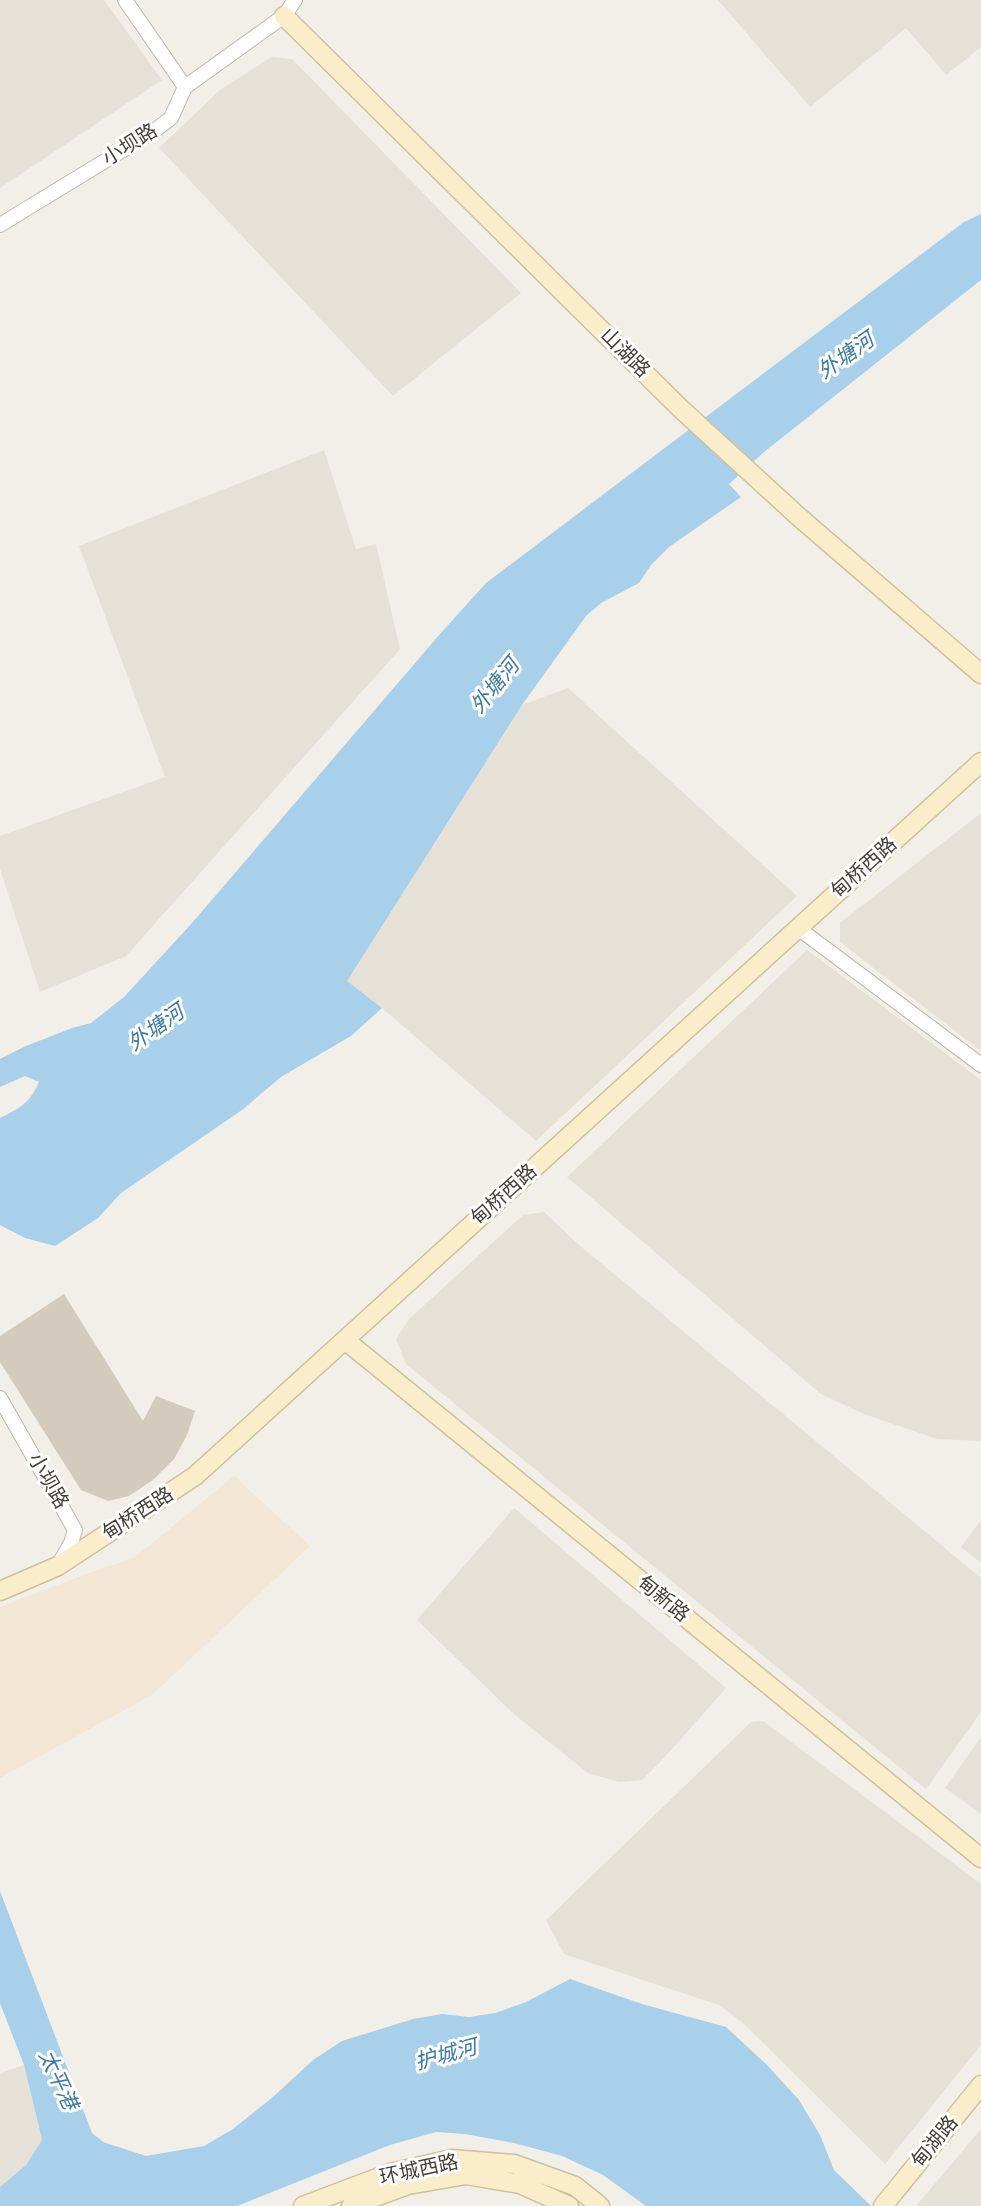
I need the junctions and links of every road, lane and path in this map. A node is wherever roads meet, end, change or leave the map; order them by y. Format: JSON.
{"nodes":[{"id":1,"x":125,"y":0,"type":"edge"},
{"id":2,"x":295,"y":0,"type":"edge"},
{"id":3,"x":284,"y":16,"type":"junction"},
{"id":4,"x":185,"y":87,"type":"junction"},
{"id":5,"x":0,"y":225,"type":"edge"},
{"id":6,"x":981,"y":674,"type":"edge"},
{"id":7,"x":981,"y":762,"type":"edge"},
{"id":8,"x":798,"y":928,"type":"junction"},
{"id":9,"x":981,"y":1065,"type":"edge"},
{"id":10,"x":345,"y":1340,"type":"junction"},
{"id":11,"x":0,"y":1398,"type":"edge"},
{"id":12,"x":58,"y":1566,"type":"junction"},
{"id":13,"x":0,"y":1591,"type":"edge"},
{"id":14,"x":981,"y":1858,"type":"edge"},
{"id":15,"x":981,"y":2085,"type":"edge"},
{"id":16,"x":886,"y":2203,"type":"edge"},
{"id":17,"x":303,"y":2206,"type":"edge"},
{"id":18,"x":351,"y":2206,"type":"edge"},
{"id":19,"x":569,"y":2206,"type":"edge"},
{"id":20,"x":600,"y":2206,"type":"edge"}],
"edges":[{"from":1,"to":4,"type":"street"},
{"from":2,"to":3,"type":"street"},
{"from":3,"to":4,"type":"street"},
{"from":3,"to":6,"type":"street","name":"山湖路"},
{"from":4,"to":5,"type":"street","name":"小坝路"},
{"from":7,"to":8,"type":"street","name":"甸桥西路"},
{"from":8,"to":9,"type":"street"},
{"from":8,"to":10,"type":"street","name":"甸桥西路"},
{"from":10,"to":12,"type":"street","name":"甸桥西路"},
{"from":10,"to":14,"type":"street","name":"甸新路"},
{"from":11,"to":12,"type":"street","name":"小坝路"},
{"from":12,"to":13,"type":"street","name":"甸桥西路"},
{"from":15,"to":16,"type":"street","name":"甸湖路"},
{"from":17,"to":20,"type":"street","name":"环城西路"},
{"from":18,"to":19,"type":"street","name":"环城西路"}]}
